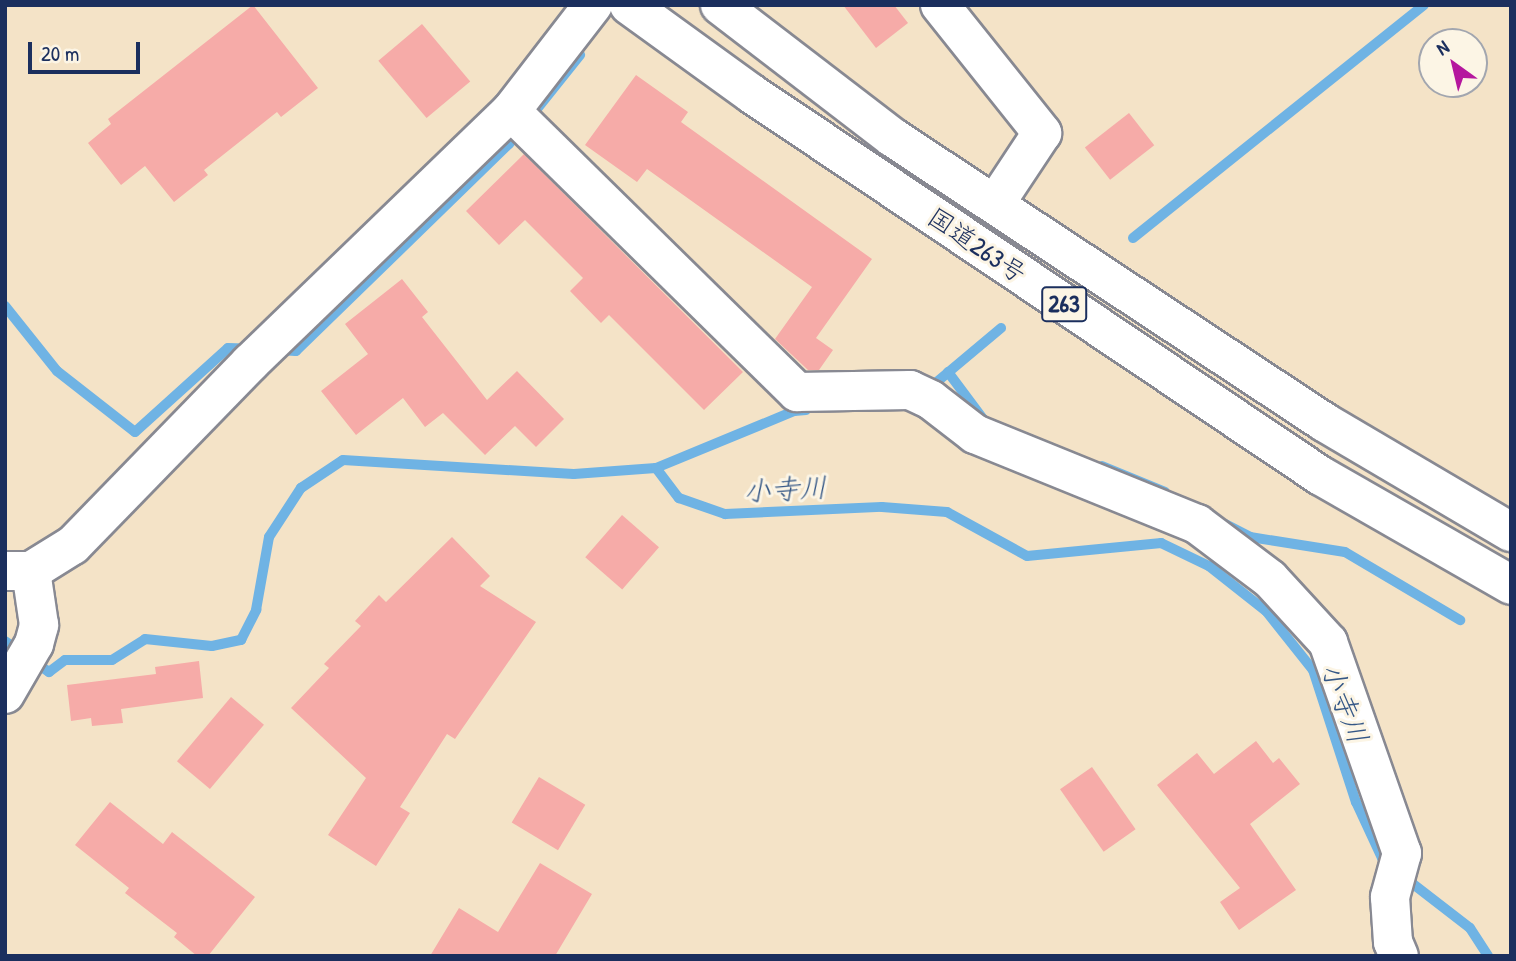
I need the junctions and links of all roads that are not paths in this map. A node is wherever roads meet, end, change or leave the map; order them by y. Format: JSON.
{"nodes":[{"id":1,"x":593,"y":5,"type":"edge"},
{"id":2,"x":629,"y":5,"type":"edge"},
{"id":3,"x":720,"y":5,"type":"edge"},
{"id":4,"x":940,"y":5,"type":"edge"},
{"id":5,"x":511,"y":111,"type":"junction"},
{"id":6,"x":995,"y":204,"type":"junction"},
{"id":7,"x":1511,"y":532,"type":"edge"},
{"id":8,"x":18,"y":571,"type":"edge"},
{"id":9,"x":1511,"y":585,"type":"edge"},
{"id":10,"x":20,"y":668,"type":"edge"},
{"id":11,"x":1399,"y":956,"type":"edge"}],
"edges":[{"from":1,"to":5,"type":"main road"},
{"from":2,"to":9,"type":"main road","name":"国道263号","number":"263"},
{"from":3,"to":6,"type":"main road","name":"国道263号","number":"263"},
{"from":4,"to":6,"type":"main road"},
{"from":5,"to":8,"type":"main road"},
{"from":5,"to":11,"type":"main road"},
{"from":6,"to":7,"type":"main road","name":"国道263号","number":"263"},
{"from":8,"to":10,"type":"main road"}]}
